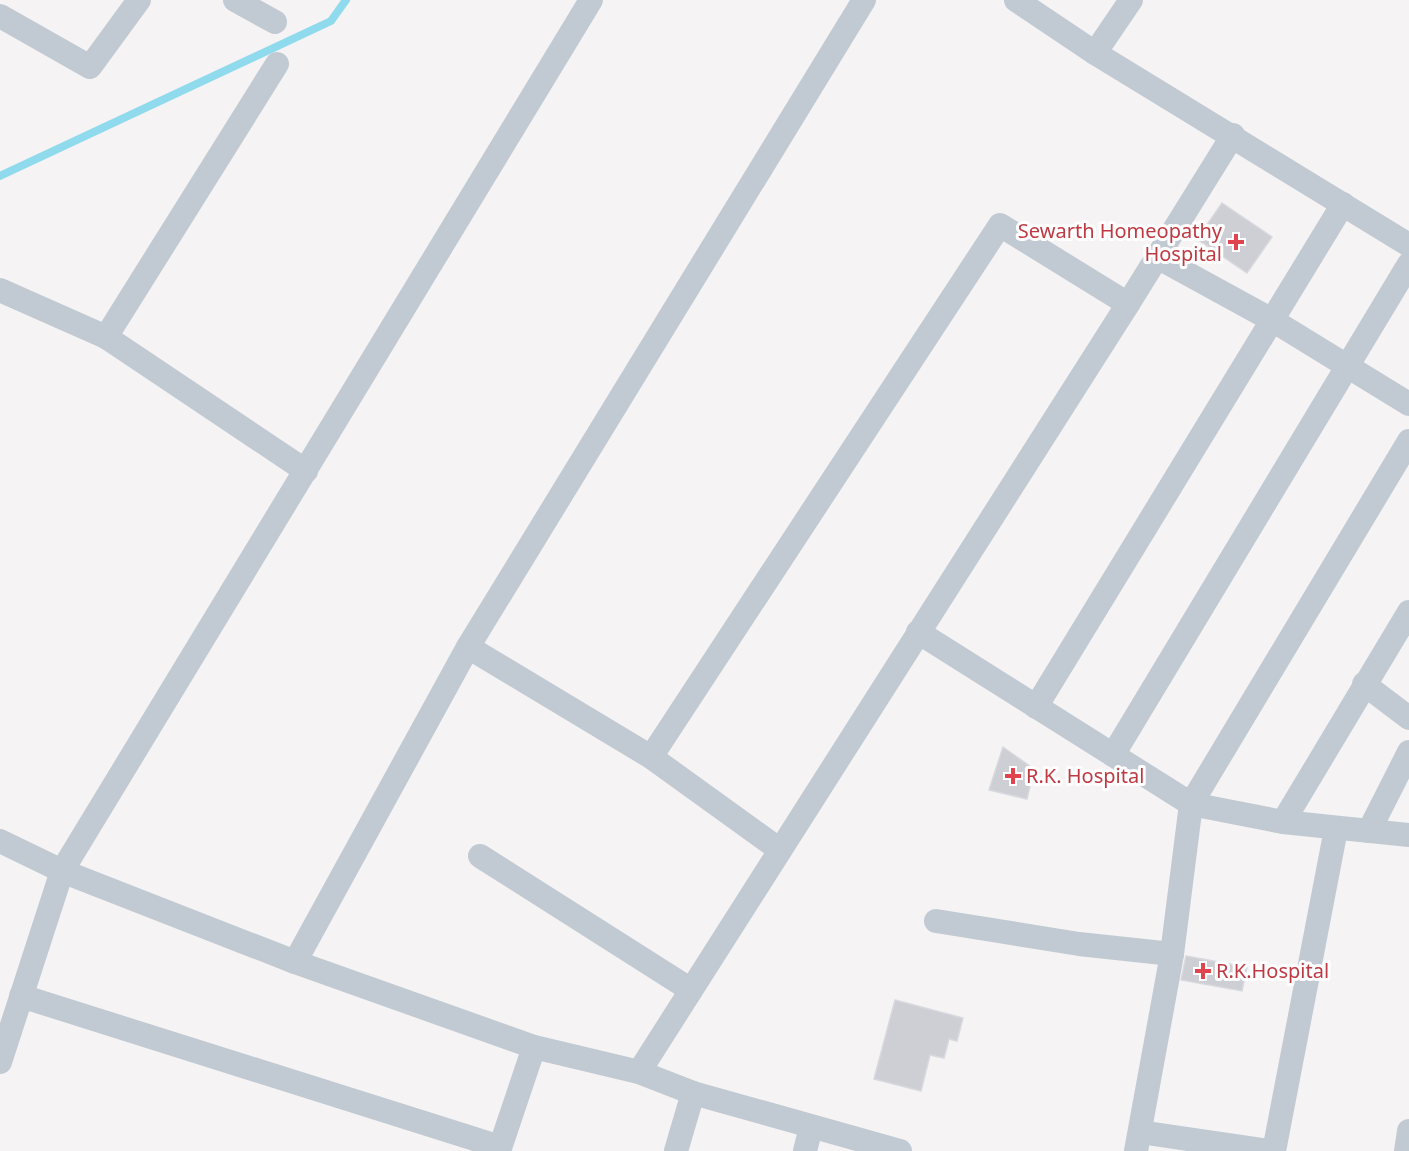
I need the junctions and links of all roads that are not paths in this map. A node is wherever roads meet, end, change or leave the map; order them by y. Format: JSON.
{"nodes":[{"id":1,"x":139,"y":0,"type":"edge"},
{"id":2,"x":235,"y":0,"type":"edge"},
{"id":3,"x":591,"y":0,"type":"edge"},
{"id":4,"x":864,"y":0,"type":"edge"},
{"id":5,"x":1016,"y":0,"type":"edge"},
{"id":6,"x":1131,"y":0,"type":"edge"},
{"id":7,"x":276,"y":22,"type":"dead end"},
{"id":8,"x":3,"y":23,"type":"edge"},
{"id":9,"x":1095,"y":53,"type":"junction"},
{"id":10,"x":277,"y":64,"type":"dead end"},
{"id":11,"x":1233,"y":135,"type":"junction"},
{"id":12,"x":1343,"y":204,"type":"junction"},
{"id":13,"x":1409,"y":245,"type":"edge"},
{"id":14,"x":1157,"y":257,"type":"junction"},
{"id":15,"x":1409,"y":264,"type":"edge"},
{"id":16,"x":0,"y":290,"type":"edge"},
{"id":17,"x":1128,"y":304,"type":"junction"},
{"id":18,"x":1272,"y":320,"type":"junction"},
{"id":19,"x":106,"y":337,"type":"junction"},
{"id":20,"x":1347,"y":367,"type":"junction"},
{"id":21,"x":1409,"y":404,"type":"edge"},
{"id":22,"x":1409,"y":441,"type":"edge"},
{"id":23,"x":306,"y":471,"type":"junction"},
{"id":24,"x":1409,"y":612,"type":"edge"},
{"id":25,"x":918,"y":632,"type":"junction"},
{"id":26,"x":468,"y":647,"type":"junction"},
{"id":27,"x":1365,"y":684,"type":"junction"},
{"id":28,"x":1036,"y":707,"type":"junction"},
{"id":29,"x":1409,"y":718,"type":"edge"},
{"id":30,"x":1409,"y":752,"type":"edge"},
{"id":31,"x":1113,"y":755,"type":"junction"},
{"id":32,"x":651,"y":757,"type":"junction"},
{"id":33,"x":1191,"y":804,"type":"junction"},
{"id":34,"x":1283,"y":822,"type":"junction"},
{"id":35,"x":1336,"y":829,"type":"junction"},
{"id":36,"x":1369,"y":831,"type":"junction"},
{"id":37,"x":1409,"y":836,"type":"edge"},
{"id":38,"x":0,"y":841,"type":"edge"},
{"id":39,"x":780,"y":850,"type":"junction"},
{"id":40,"x":480,"y":856,"type":"dead end"},
{"id":41,"x":62,"y":871,"type":"junction"},
{"id":42,"x":936,"y":921,"type":"dead end"},
{"id":43,"x":1172,"y":954,"type":"junction"},
{"id":44,"x":295,"y":962,"type":"junction"},
{"id":45,"x":691,"y":990,"type":"junction"},
{"id":46,"x":21,"y":996,"type":"junction"},
{"id":47,"x":534,"y":1047,"type":"junction"},
{"id":48,"x":0,"y":1062,"type":"edge"},
{"id":49,"x":639,"y":1072,"type":"junction"},
{"id":50,"x":693,"y":1093,"type":"junction"},
{"id":51,"x":811,"y":1127,"type":"junction"},
{"id":52,"x":1409,"y":1131,"type":"edge"},
{"id":53,"x":1138,"y":1142,"type":"edge"},
{"id":54,"x":499,"y":1149,"type":"edge"},
{"id":55,"x":676,"y":1151,"type":"edge"},
{"id":56,"x":805,"y":1151,"type":"edge"},
{"id":57,"x":900,"y":1151,"type":"edge"},
{"id":58,"x":1272,"y":1151,"type":"edge"},
{"id":59,"x":1406,"y":1151,"type":"edge"}],
"edges":[{"from":1,"to":8,"type":"street"},
{"from":2,"to":7,"type":"street"},
{"from":3,"to":23,"type":"street"},
{"from":4,"to":26,"type":"street"},
{"from":5,"to":9,"type":"street"},
{"from":6,"to":9,"type":"street"},
{"from":9,"to":11,"type":"street"},
{"from":10,"to":19,"type":"street"},
{"from":11,"to":12,"type":"street"},
{"from":11,"to":14,"type":"street"},
{"from":12,"to":13,"type":"street"},
{"from":12,"to":18,"type":"street"},
{"from":14,"to":17,"type":"street"},
{"from":14,"to":18,"type":"street"},
{"from":15,"to":20,"type":"street"},
{"from":16,"to":19,"type":"street"},
{"from":17,"to":25,"type":"street"},
{"from":17,"to":32,"type":"street"},
{"from":18,"to":20,"type":"street"},
{"from":18,"to":28,"type":"street"},
{"from":19,"to":23,"type":"street"},
{"from":20,"to":21,"type":"street"},
{"from":20,"to":31,"type":"street"},
{"from":22,"to":33,"type":"street"},
{"from":23,"to":41,"type":"street"},
{"from":24,"to":27,"type":"street"},
{"from":25,"to":28,"type":"street"},
{"from":25,"to":39,"type":"street"},
{"from":26,"to":32,"type":"street"},
{"from":26,"to":44,"type":"street"},
{"from":27,"to":29,"type":"street"},
{"from":27,"to":34,"type":"street"},
{"from":28,"to":31,"type":"street"},
{"from":30,"to":36,"type":"street"},
{"from":31,"to":33,"type":"street"},
{"from":32,"to":39,"type":"street"},
{"from":33,"to":34,"type":"street"},
{"from":33,"to":43,"type":"street"},
{"from":34,"to":35,"type":"street"},
{"from":35,"to":36,"type":"street"},
{"from":35,"to":58,"type":"street"},
{"from":36,"to":37,"type":"street"},
{"from":38,"to":41,"type":"street"},
{"from":39,"to":45,"type":"street"},
{"from":40,"to":45,"type":"street"},
{"from":41,"to":44,"type":"street"},
{"from":41,"to":46,"type":"street"},
{"from":42,"to":43,"type":"street"},
{"from":43,"to":53,"type":"street"},
{"from":44,"to":47,"type":"street"},
{"from":45,"to":49,"type":"street"},
{"from":46,"to":48,"type":"street"},
{"from":46,"to":54,"type":"street"},
{"from":47,"to":49,"type":"street"},
{"from":47,"to":54,"type":"street"},
{"from":49,"to":50,"type":"street"},
{"from":50,"to":51,"type":"street"},
{"from":50,"to":55,"type":"street"},
{"from":51,"to":56,"type":"street"},
{"from":51,"to":57,"type":"street"},
{"from":52,"to":59,"type":"street"},
{"from":53,"to":58,"type":"street"}]}
